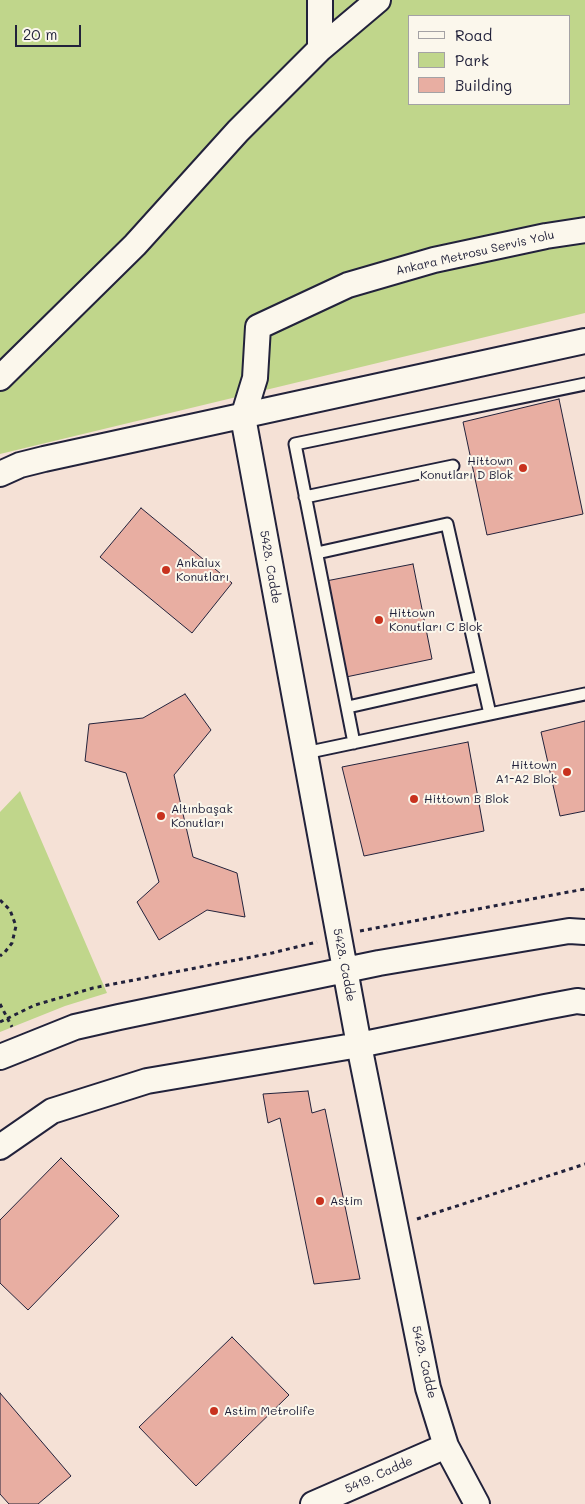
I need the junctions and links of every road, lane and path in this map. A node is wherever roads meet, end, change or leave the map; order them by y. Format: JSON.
{"nodes":[{"id":1,"x":319,"y":0,"type":"edge"},
{"id":2,"x":378,"y":0,"type":"edge"},
{"id":3,"x":320,"y":49,"type":"junction"},
{"id":4,"x":585,"y":230,"type":"edge"},
{"id":5,"x":585,"y":341,"type":"edge"},
{"id":6,"x":0,"y":378,"type":"edge"},
{"id":7,"x":585,"y":384,"type":"edge"},
{"id":8,"x":243,"y":417,"type":"junction"},
{"id":9,"x":453,"y":466,"type":"dead end"},
{"id":10,"x":0,"y":474,"type":"edge"},
{"id":11,"x":305,"y":497,"type":"junction"},
{"id":12,"x":317,"y":553,"type":"junction"},
{"id":13,"x":481,"y":677,"type":"junction"},
{"id":14,"x":585,"y":694,"type":"edge"},
{"id":15,"x":348,"y":707,"type":"junction"},
{"id":16,"x":490,"y":714,"type":"junction"},
{"id":17,"x":354,"y":743,"type":"junction"},
{"id":18,"x":305,"y":753,"type":"junction"},
{"id":19,"x":585,"y":889,"type":"edge"},
{"id":20,"x":0,"y":900,"type":"edge"},
{"id":21,"x":372,"y":928,"type":"dead end"},
{"id":22,"x":585,"y":932,"type":"edge"},
{"id":23,"x":272,"y":953,"type":"dead end"},
{"id":24,"x":0,"y":956,"type":"edge"},
{"id":25,"x":345,"y":970,"type":"junction"},
{"id":26,"x":585,"y":1002,"type":"edge"},
{"id":27,"x":0,"y":1022,"type":"edge"},
{"id":28,"x":359,"y":1045,"type":"junction"},
{"id":29,"x":0,"y":1057,"type":"edge"},
{"id":30,"x":0,"y":1147,"type":"edge"},
{"id":31,"x":585,"y":1164,"type":"edge"},
{"id":32,"x":395,"y":1226,"type":"junction"},
{"id":33,"x":446,"y":1446,"type":"junction"},
{"id":34,"x":313,"y":1504,"type":"edge"},
{"id":35,"x":477,"y":1504,"type":"edge"}],
"edges":[{"from":1,"to":3,"type":"street"},
{"from":2,"to":3,"type":"street"},
{"from":3,"to":6,"type":"street"},
{"from":4,"to":8,"type":"street","name":"Ankara Metrosu Servis Yolu"},
{"from":5,"to":8,"type":"street"},
{"from":7,"to":11,"type":"lane"},
{"from":8,"to":10,"type":"street"},
{"from":8,"to":18,"type":"street","name":"5428. Cadde"},
{"from":9,"to":11,"type":"lane"},
{"from":11,"to":12,"type":"lane"},
{"from":12,"to":13,"type":"lane"},
{"from":12,"to":15,"type":"lane"},
{"from":13,"to":15,"type":"lane"},
{"from":13,"to":16,"type":"lane"},
{"from":14,"to":16,"type":"lane"},
{"from":15,"to":17,"type":"lane"},
{"from":16,"to":17,"type":"lane"},
{"from":17,"to":18,"type":"lane"},
{"from":18,"to":25,"type":"street","name":"5428. Cadde"},
{"from":19,"to":21,"type":"path"},
{"from":20,"to":24,"type":"path"},
{"from":22,"to":25,"type":"street"},
{"from":23,"to":27,"type":"path"},
{"from":25,"to":28,"type":"street","name":"5428. Cadde"},
{"from":25,"to":29,"type":"street"},
{"from":26,"to":28,"type":"street"},
{"from":28,"to":30,"type":"street"},
{"from":28,"to":32,"type":"street","name":"5428. Cadde"},
{"from":31,"to":32,"type":"path"},
{"from":32,"to":33,"type":"street","name":"5428. Cadde"},
{"from":33,"to":34,"type":"street","name":"5419. Cadde"},
{"from":33,"to":35,"type":"street","name":"5428. Cadde"}]}
